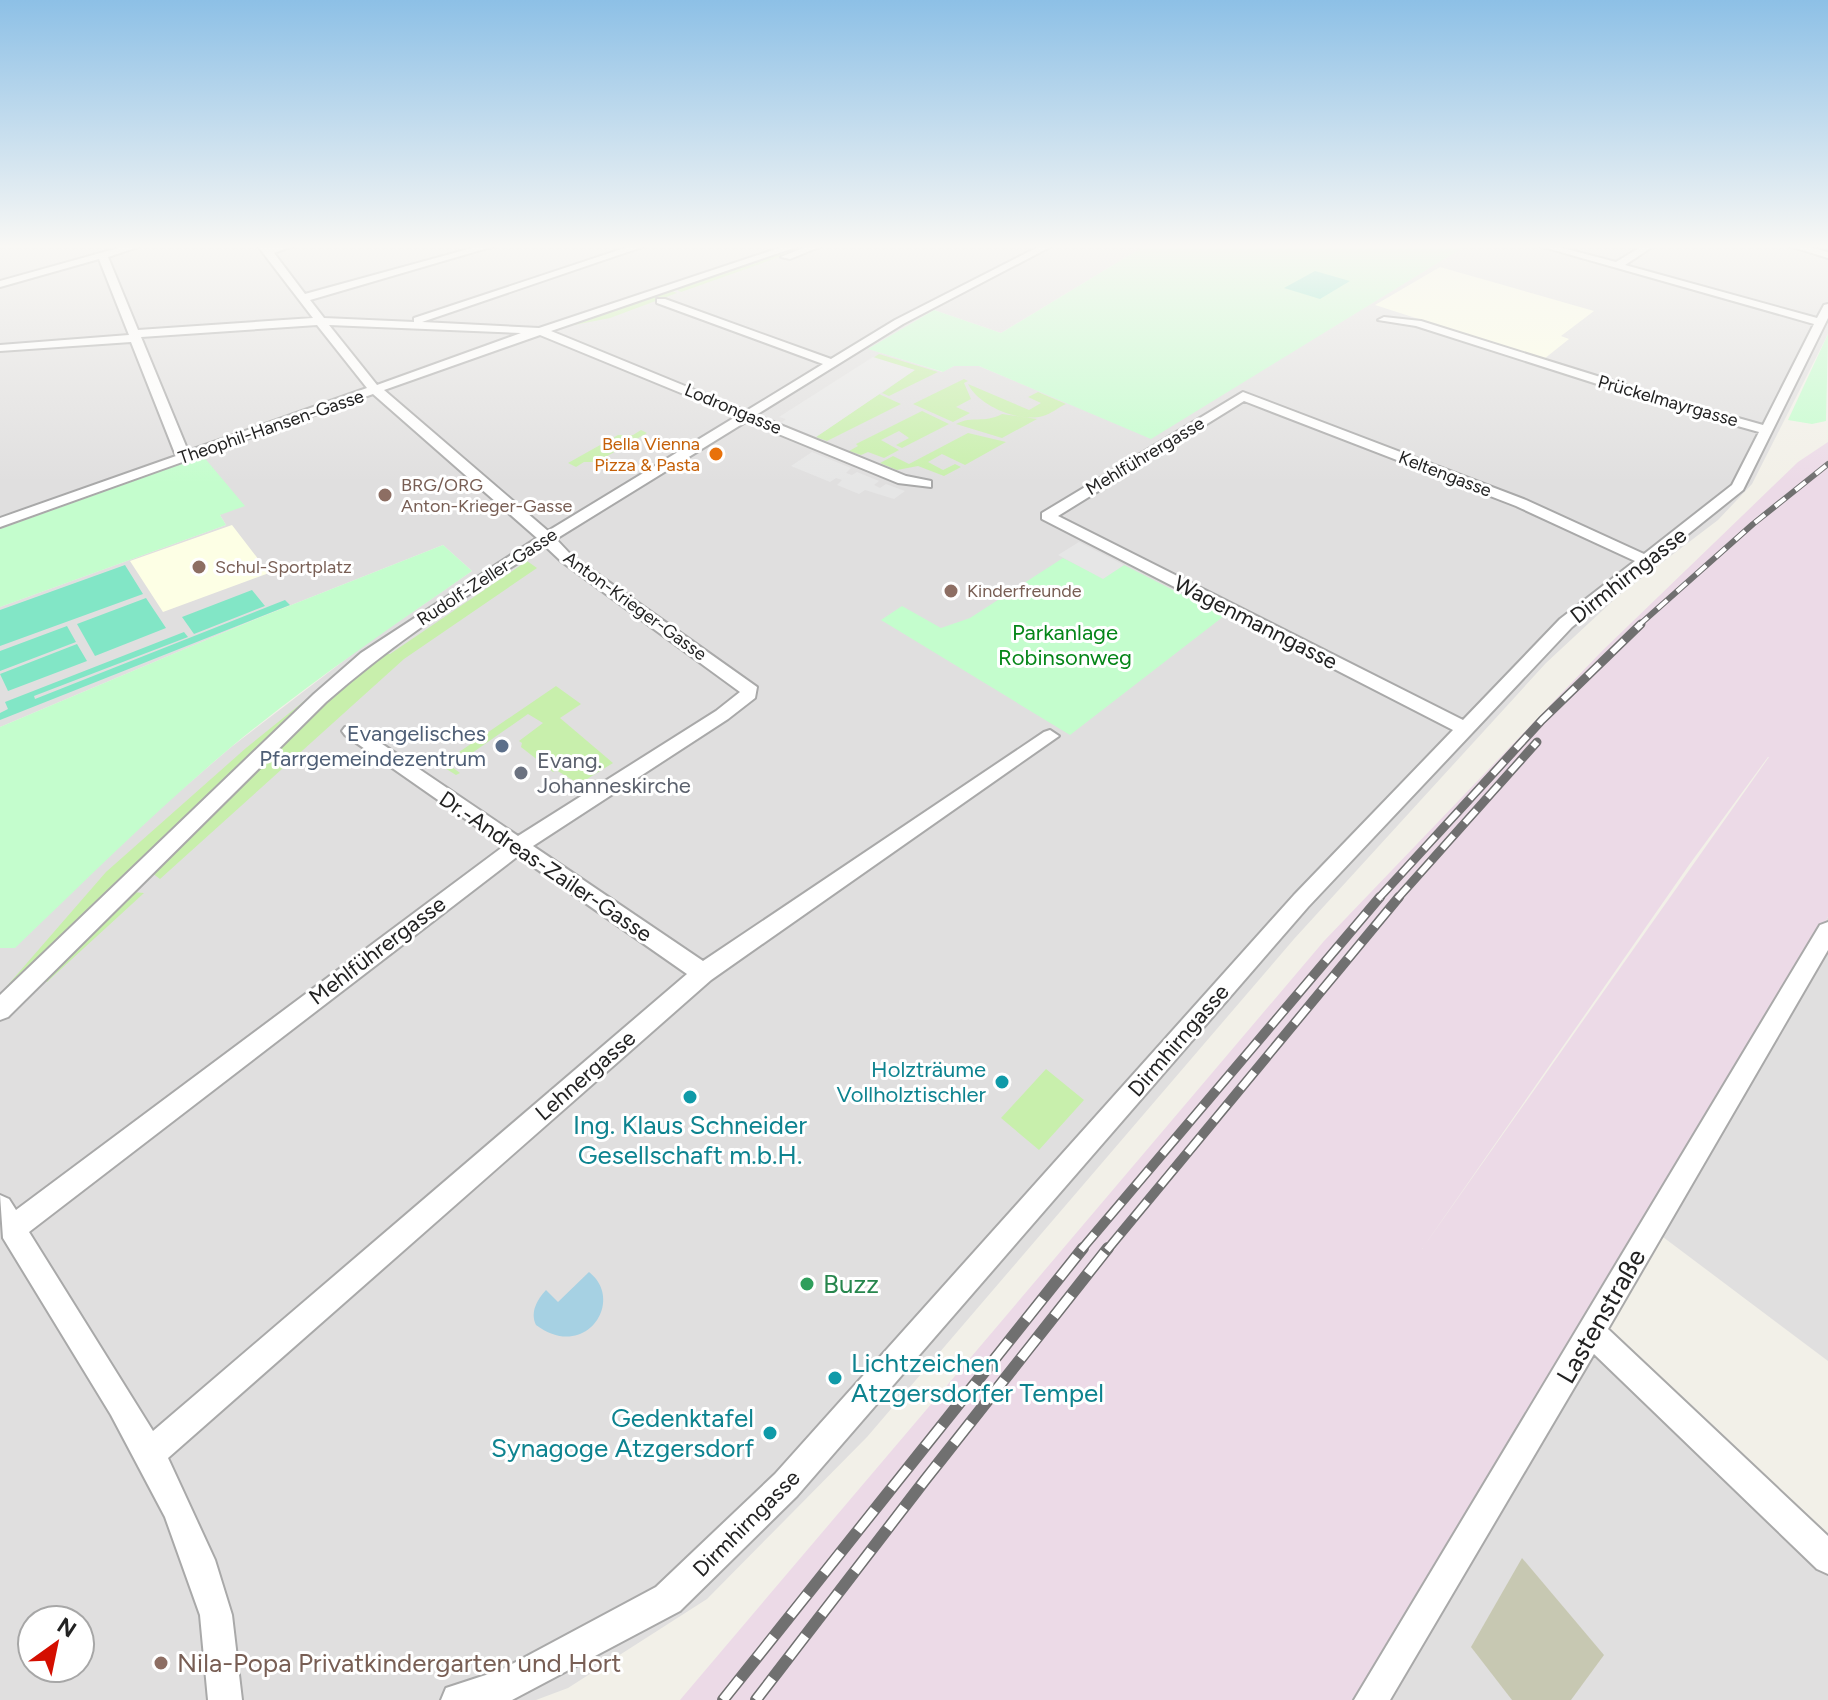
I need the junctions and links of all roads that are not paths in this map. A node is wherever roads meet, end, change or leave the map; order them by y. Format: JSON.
{"nodes":[{"id":1,"x":130,"y":324,"type":"edge"},
{"id":2,"x":379,"y":324,"type":"edge"},
{"id":3,"x":413,"y":324,"type":"edge"},
{"id":4,"x":568,"y":324,"type":"edge"},
{"id":5,"x":589,"y":324,"type":"edge"},
{"id":6,"x":725,"y":324,"type":"edge"},
{"id":7,"x":895,"y":324,"type":"edge"},
{"id":8,"x":1421,"y":324,"type":"edge"},
{"id":9,"x":1819,"y":324,"type":"edge"},
{"id":10,"x":322,"y":325,"type":"junction"},
{"id":11,"x":546,"y":332,"type":"junction"},
{"id":12,"x":136,"y":338,"type":"junction"},
{"id":13,"x":519,"y":338,"type":"junction"},
{"id":14,"x":0,"y":348,"type":"edge"},
{"id":15,"x":832,"y":363,"type":"junction"},
{"id":16,"x":377,"y":390,"type":"junction"},
{"id":17,"x":1243,"y":396,"type":"joint"},
{"id":18,"x":748,"y":415,"type":"junction"},
{"id":19,"x":1768,"y":430,"type":"junction"},
{"id":20,"x":184,"y":458,"type":"junction"},
{"id":21,"x":926,"y":484,"type":"dead end"},
{"id":22,"x":1047,"y":516,"type":"joint"},
{"id":23,"x":0,"y":523,"type":"edge"},
{"id":24,"x":547,"y":539,"type":"junction"},
{"id":25,"x":1644,"y":559,"type":"junction"},
{"id":26,"x":748,"y":687,"type":"joint"},
{"id":27,"x":1465,"y":729,"type":"junction"},
{"id":28,"x":351,"y":731,"type":"dead end"},
{"id":29,"x":1050,"y":736,"type":"dead end"},
{"id":30,"x":517,"y":846,"type":"junction"},
{"id":31,"x":1828,"y":931,"type":"edge"},
{"id":32,"x":703,"y":973,"type":"junction"},
{"id":33,"x":0,"y":1010,"type":"edge"},
{"id":34,"x":6,"y":1219,"type":"edge"},
{"id":35,"x":1593,"y":1334,"type":"junction"},
{"id":36,"x":150,"y":1454,"type":"junction"},
{"id":37,"x":1828,"y":1558,"type":"edge"},
{"id":38,"x":225,"y":1700,"type":"edge"},
{"id":39,"x":458,"y":1700,"type":"edge"},
{"id":40,"x":1371,"y":1700,"type":"edge"}],
"edges":[{"from":1,"to":12,"type":"street"},
{"from":2,"to":10,"type":"street"},
{"from":3,"to":11,"type":"street"},
{"from":4,"to":11,"type":"street"},
{"from":5,"to":11,"type":"street"},
{"from":6,"to":15,"type":"street"},
{"from":7,"to":15,"type":"street","name":"Rudolf-Zeller-Gasse"},
{"from":8,"to":19,"type":"street","name":"Prückelmayrgasse"},
{"from":9,"to":19,"type":"street","name":"Dirmhirngasse"},
{"from":10,"to":12,"type":"street"},
{"from":10,"to":13,"type":"street"},
{"from":10,"to":16,"type":"street","name":"Anton-Krieger-Gasse"},
{"from":11,"to":13,"type":"street"},
{"from":11,"to":18,"type":"street","name":"Lodrongasse"},
{"from":12,"to":14,"type":"street"},
{"from":12,"to":20,"type":"street"},
{"from":13,"to":16,"type":"street","name":"Theophil-Hansen-Gasse"},
{"from":15,"to":18,"type":"street","name":"Rudolf-Zeller-Gasse"},
{"from":16,"to":20,"type":"street","name":"Theophil-Hansen-Gasse"},
{"from":16,"to":24,"type":"street","name":"Anton-Krieger-Gasse"},
{"from":17,"to":22,"type":"street","name":"Mehlführergasse"},
{"from":17,"to":25,"type":"street","name":"Keltengasse"},
{"from":18,"to":21,"type":"street","name":"Lodrongasse"},
{"from":18,"to":24,"type":"street","name":"Rudolf-Zeller-Gasse"},
{"from":19,"to":25,"type":"street","name":"Dirmhirngasse"},
{"from":20,"to":23,"type":"street","name":"Theophil-Hansen-Gasse"},
{"from":22,"to":27,"type":"street","name":"Wagenmanngasse"},
{"from":24,"to":26,"type":"street","name":"Anton-Krieger-Gasse"},
{"from":24,"to":33,"type":"street","name":"Rudolf-Zeller-Gasse"},
{"from":25,"to":27,"type":"street","name":"Dirmhirngasse"},
{"from":26,"to":30,"type":"street","name":"Mehlführergasse"},
{"from":27,"to":39,"type":"street","name":"Dirmhirngasse"},
{"from":28,"to":30,"type":"street","name":"Dr.-Andreas-Zailer-Gasse"},
{"from":29,"to":32,"type":"street","name":"Lehnergasse"},
{"from":30,"to":32,"type":"street","name":"Dr.-Andreas-Zailer-Gasse"},
{"from":30,"to":34,"type":"street","name":"Mehlführergasse"},
{"from":31,"to":35,"type":"street","name":"Lastenstraße"},
{"from":32,"to":36,"type":"street","name":"Lehnergasse"},
{"from":34,"to":36,"type":"street"},
{"from":35,"to":37,"type":"street"},
{"from":35,"to":40,"type":"street","name":"Lastenstraße"},
{"from":36,"to":38,"type":"street"}]}
